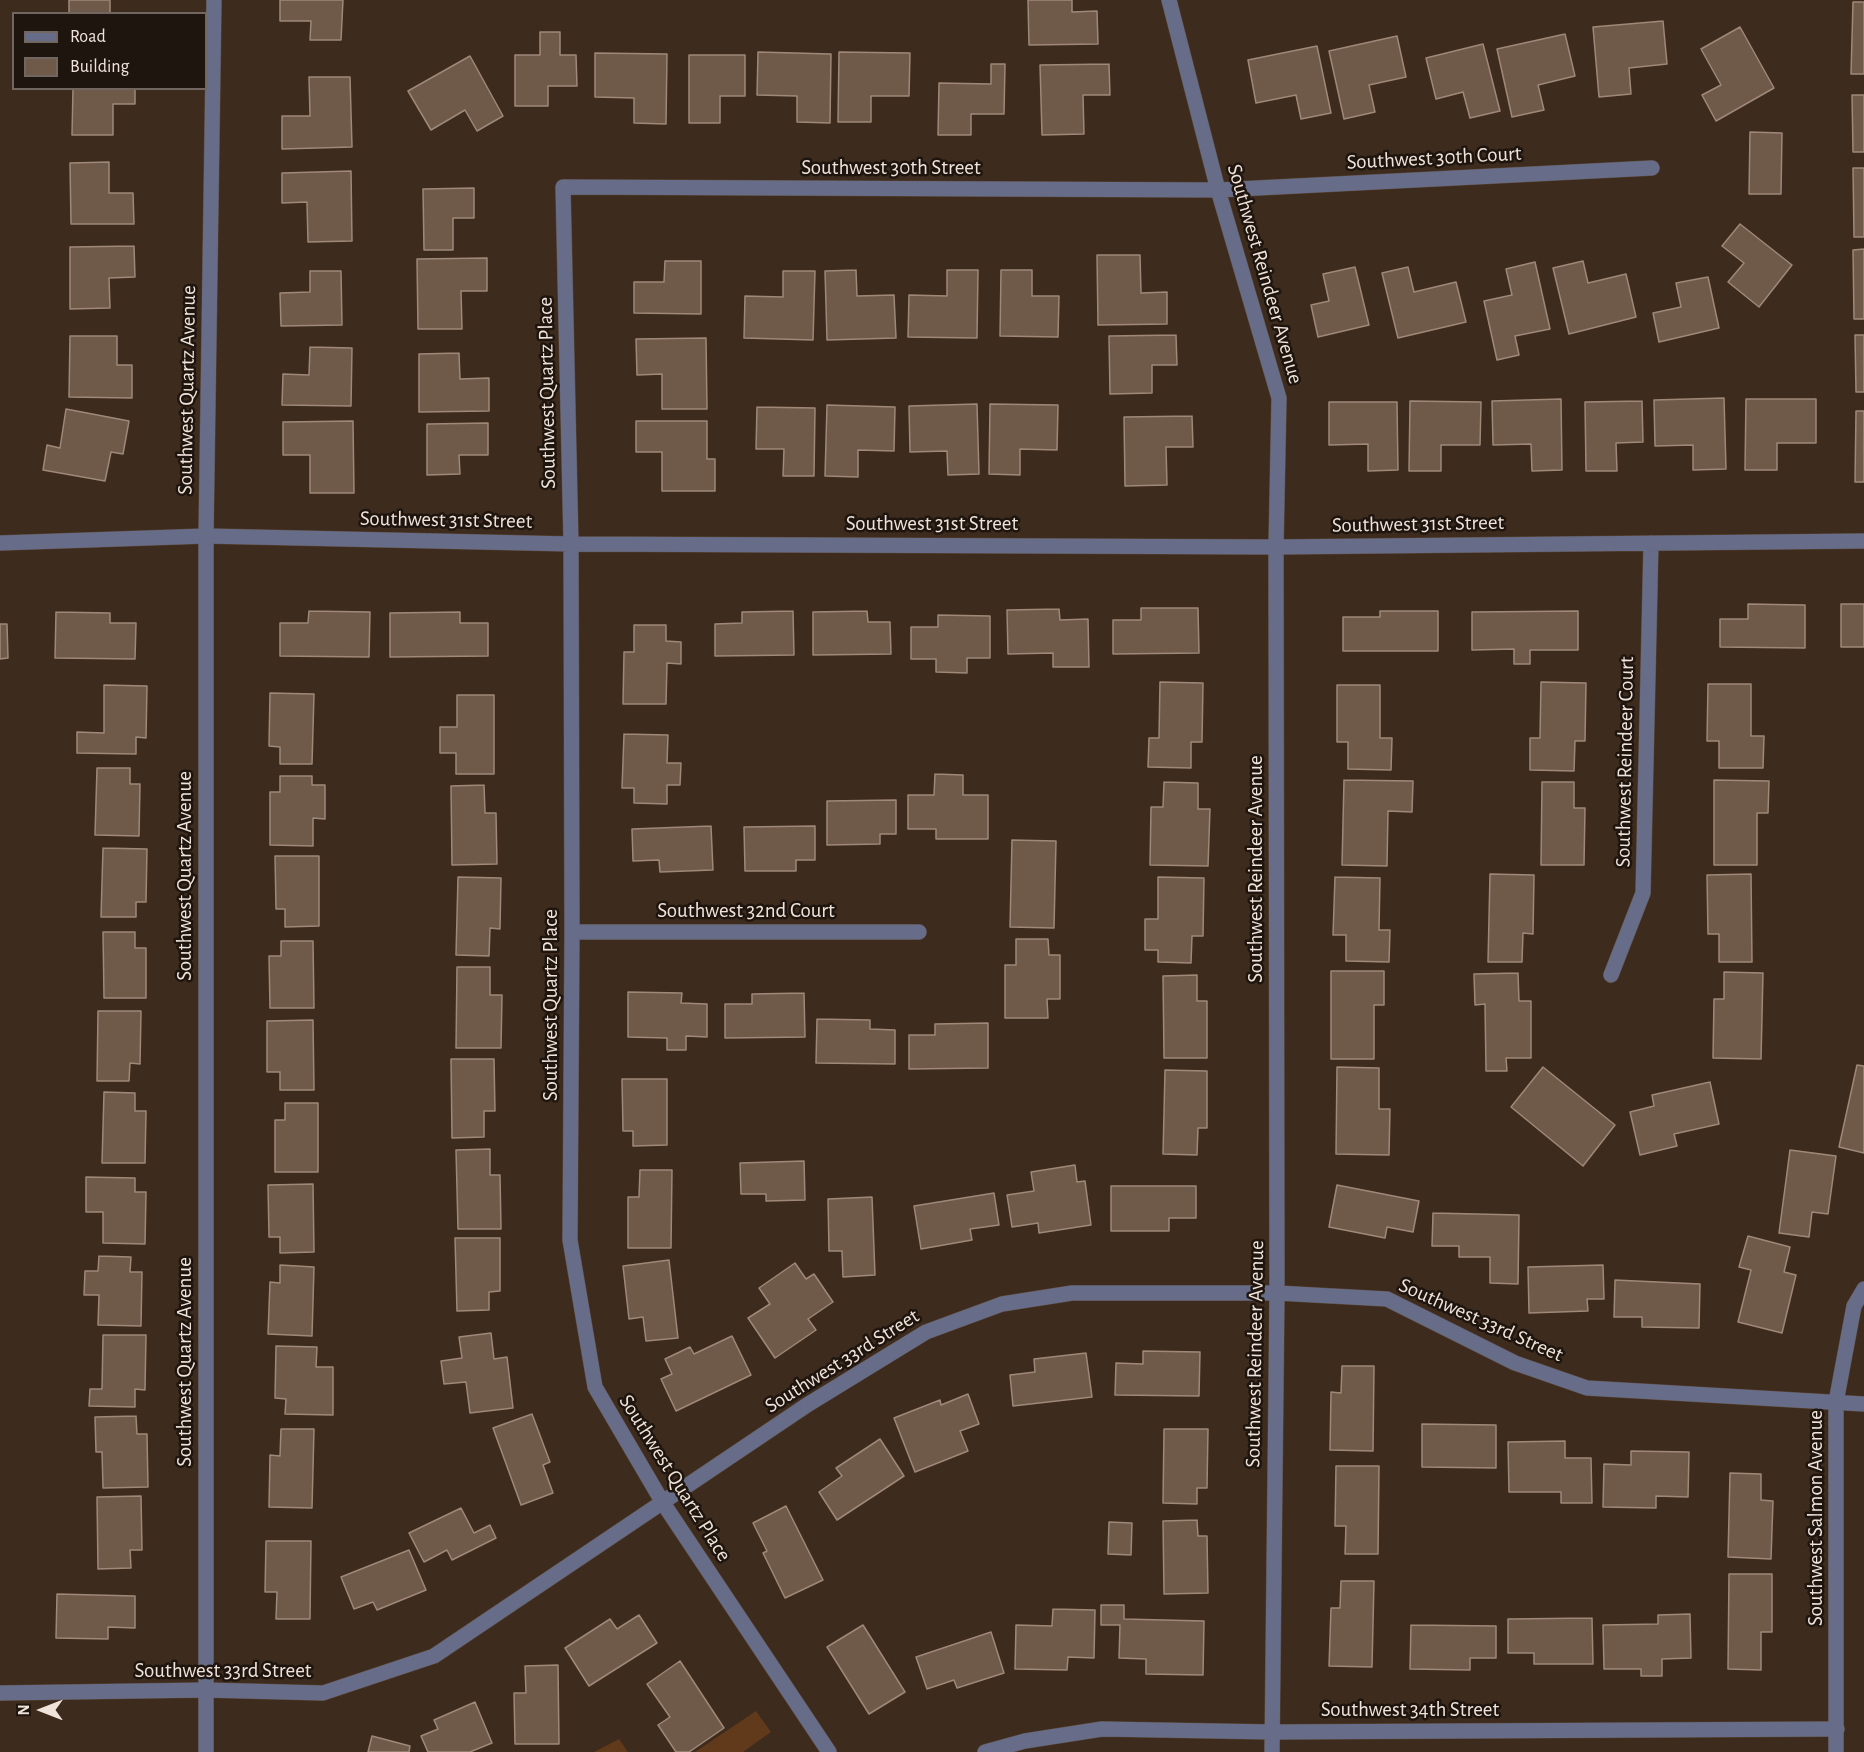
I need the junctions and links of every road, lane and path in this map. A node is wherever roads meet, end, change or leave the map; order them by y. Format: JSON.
{"nodes":[{"id":1,"x":214,"y":0,"type":"edge"},
{"id":2,"x":1169,"y":0,"type":"edge"},
{"id":3,"x":1652,"y":168,"type":"dead end"},
{"id":4,"x":563,"y":187,"type":"joint"},
{"id":5,"x":1218,"y":190,"type":"junction"},
{"id":6,"x":206,"y":536,"type":"junction"},
{"id":7,"x":1864,"y":541,"type":"edge"},
{"id":8,"x":0,"y":543,"type":"edge"},
{"id":9,"x":1651,"y":543,"type":"junction"},
{"id":10,"x":571,"y":544,"type":"junction"},
{"id":11,"x":1276,"y":547,"type":"junction"},
{"id":12,"x":572,"y":932,"type":"junction"},
{"id":13,"x":919,"y":932,"type":"dead end"},
{"id":14,"x":1611,"y":975,"type":"dead end"},
{"id":15,"x":1864,"y":1289,"type":"edge"},
{"id":16,"x":1277,"y":1293,"type":"junction"},
{"id":17,"x":1836,"y":1402,"type":"junction"},
{"id":18,"x":1864,"y":1404,"type":"edge"},
{"id":19,"x":663,"y":1503,"type":"junction"},
{"id":20,"x":206,"y":1690,"type":"junction"},
{"id":21,"x":0,"y":1693,"type":"edge"},
{"id":22,"x":1837,"y":1729,"type":"junction"},
{"id":23,"x":1272,"y":1732,"type":"junction"},
{"id":24,"x":206,"y":1752,"type":"edge"},
{"id":25,"x":828,"y":1752,"type":"edge"},
{"id":26,"x":985,"y":1752,"type":"edge"},
{"id":27,"x":1272,"y":1752,"type":"edge"},
{"id":28,"x":1836,"y":1752,"type":"edge"}],
"edges":[{"from":1,"to":6,"type":"street","name":"Southwest Quartz Avenue"},
{"from":2,"to":5,"type":"street","name":"Southwest Reindeer Avenue"},
{"from":3,"to":5,"type":"street","name":"Southwest 30th Court"},
{"from":4,"to":5,"type":"street","name":"Southwest 30th Street"},
{"from":4,"to":10,"type":"street","name":"Southwest Quartz Place"},
{"from":5,"to":11,"type":"street","name":"Southwest Reindeer Avenue"},
{"from":6,"to":8,"type":"street","name":"Southwest 31st Street"},
{"from":6,"to":10,"type":"street","name":"Southwest 31st Street"},
{"from":6,"to":20,"type":"street","name":"Southwest Quartz Avenue"},
{"from":7,"to":9,"type":"street","name":"Southwest 31st Street"},
{"from":9,"to":11,"type":"street","name":"Southwest 31st Street"},
{"from":9,"to":14,"type":"street","name":"Southwest Reindeer Court"},
{"from":10,"to":11,"type":"street","name":"Southwest 31st Street"},
{"from":10,"to":12,"type":"street","name":"Southwest Quartz Place"},
{"from":11,"to":16,"type":"street","name":"Southwest Reindeer Avenue"},
{"from":12,"to":13,"type":"street","name":"Southwest 32nd Court"},
{"from":12,"to":19,"type":"street","name":"Southwest Quartz Place"},
{"from":15,"to":17,"type":"street","name":"Southwest Salmon Avenue"},
{"from":16,"to":17,"type":"street","name":"Southwest 33rd Street"},
{"from":16,"to":19,"type":"street","name":"Southwest 33rd Street"},
{"from":16,"to":23,"type":"street","name":"Southwest Reindeer Avenue"},
{"from":17,"to":18,"type":"street","name":"Southwest 33rd Street"},
{"from":17,"to":22,"type":"street","name":"Southwest Salmon Avenue"},
{"from":19,"to":20,"type":"street","name":"Southwest 33rd Street"},
{"from":19,"to":25,"type":"street","name":"Southwest Quartz Place"},
{"from":20,"to":21,"type":"street","name":"Southwest 33rd Street"},
{"from":20,"to":24,"type":"street","name":"Southwest Quartz Avenue"},
{"from":22,"to":23,"type":"street","name":"Southwest 34th Street"},
{"from":22,"to":28,"type":"street","name":"Southwest Salmon Avenue"},
{"from":23,"to":26,"type":"street","name":"Southwest 34th Street"},
{"from":23,"to":27,"type":"street","name":"Southwest Reindeer Avenue"}]}
